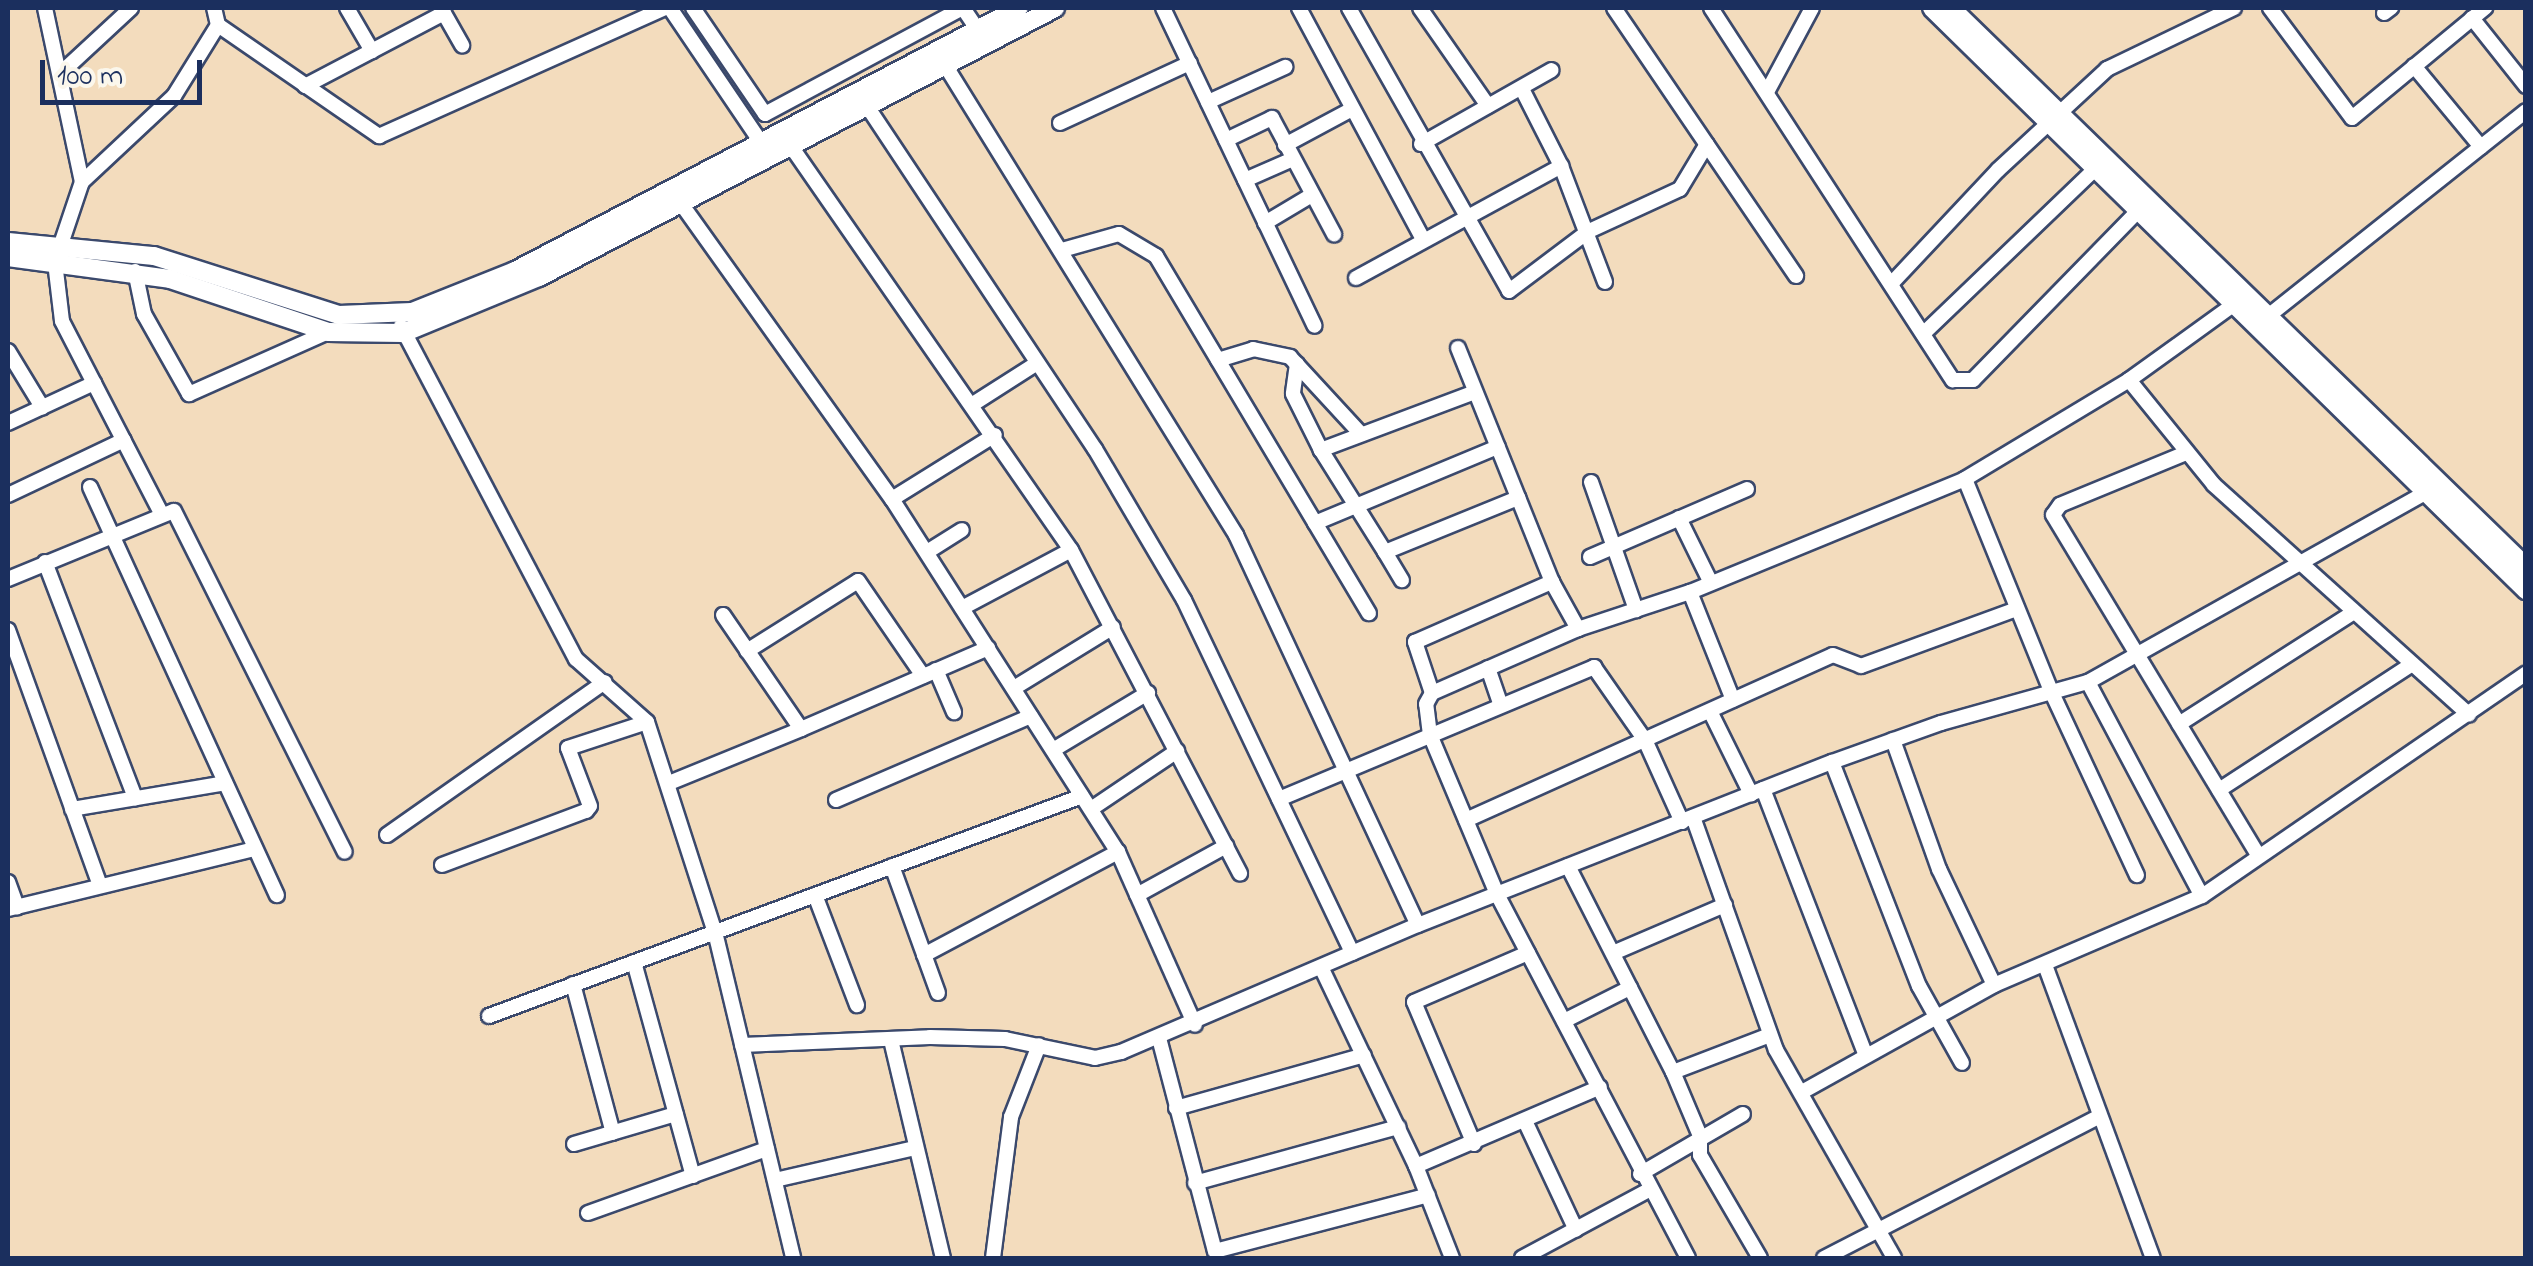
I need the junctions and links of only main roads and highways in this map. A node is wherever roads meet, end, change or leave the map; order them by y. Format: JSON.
{"nodes":[{"id":1,"x":1019,"y":8,"type":"edge"},
{"id":2,"x":1055,"y":8,"type":"edge"},
{"id":3,"x":1932,"y":8,"type":"edge"},
{"id":4,"x":1952,"y":8,"type":"edge"},
{"id":5,"x":942,"y":59,"type":"junction"},
{"id":6,"x":2054,"y":117,"type":"junction"},
{"id":7,"x":786,"y":138,"type":"junction"},
{"id":8,"x":765,"y":149,"type":"junction"},
{"id":9,"x":8,"y":242,"type":"edge"},
{"id":10,"x":58,"y":254,"type":"junction"},
{"id":11,"x":8,"y":257,"type":"edge"},
{"id":12,"x":401,"y":324,"type":"junction"},
{"id":13,"x":2432,"y":489,"type":"junction"},
{"id":14,"x":2526,"y":567,"type":"edge"},
{"id":15,"x":2526,"y":590,"type":"edge"}],
"edges":[{"from":1,"to":5,"type":"main road"},
{"from":2,"to":5,"type":"main road"},
{"from":3,"to":6,"type":"main road"},
{"from":4,"to":6,"type":"main road"},
{"from":5,"to":7,"type":"main road"},
{"from":5,"to":7,"type":"main road"},
{"from":6,"to":13,"type":"main road"},
{"from":6,"to":13,"type":"main road"},
{"from":7,"to":8,"type":"main road"},
{"from":8,"to":12,"type":"main road"},
{"from":8,"to":12,"type":"main road"},
{"from":9,"to":10,"type":"main road"},
{"from":10,"to":11,"type":"main road"},
{"from":10,"to":12,"type":"main road"},
{"from":10,"to":12,"type":"main road"},
{"from":13,"to":14,"type":"main road"},
{"from":13,"to":15,"type":"main road"}]}
